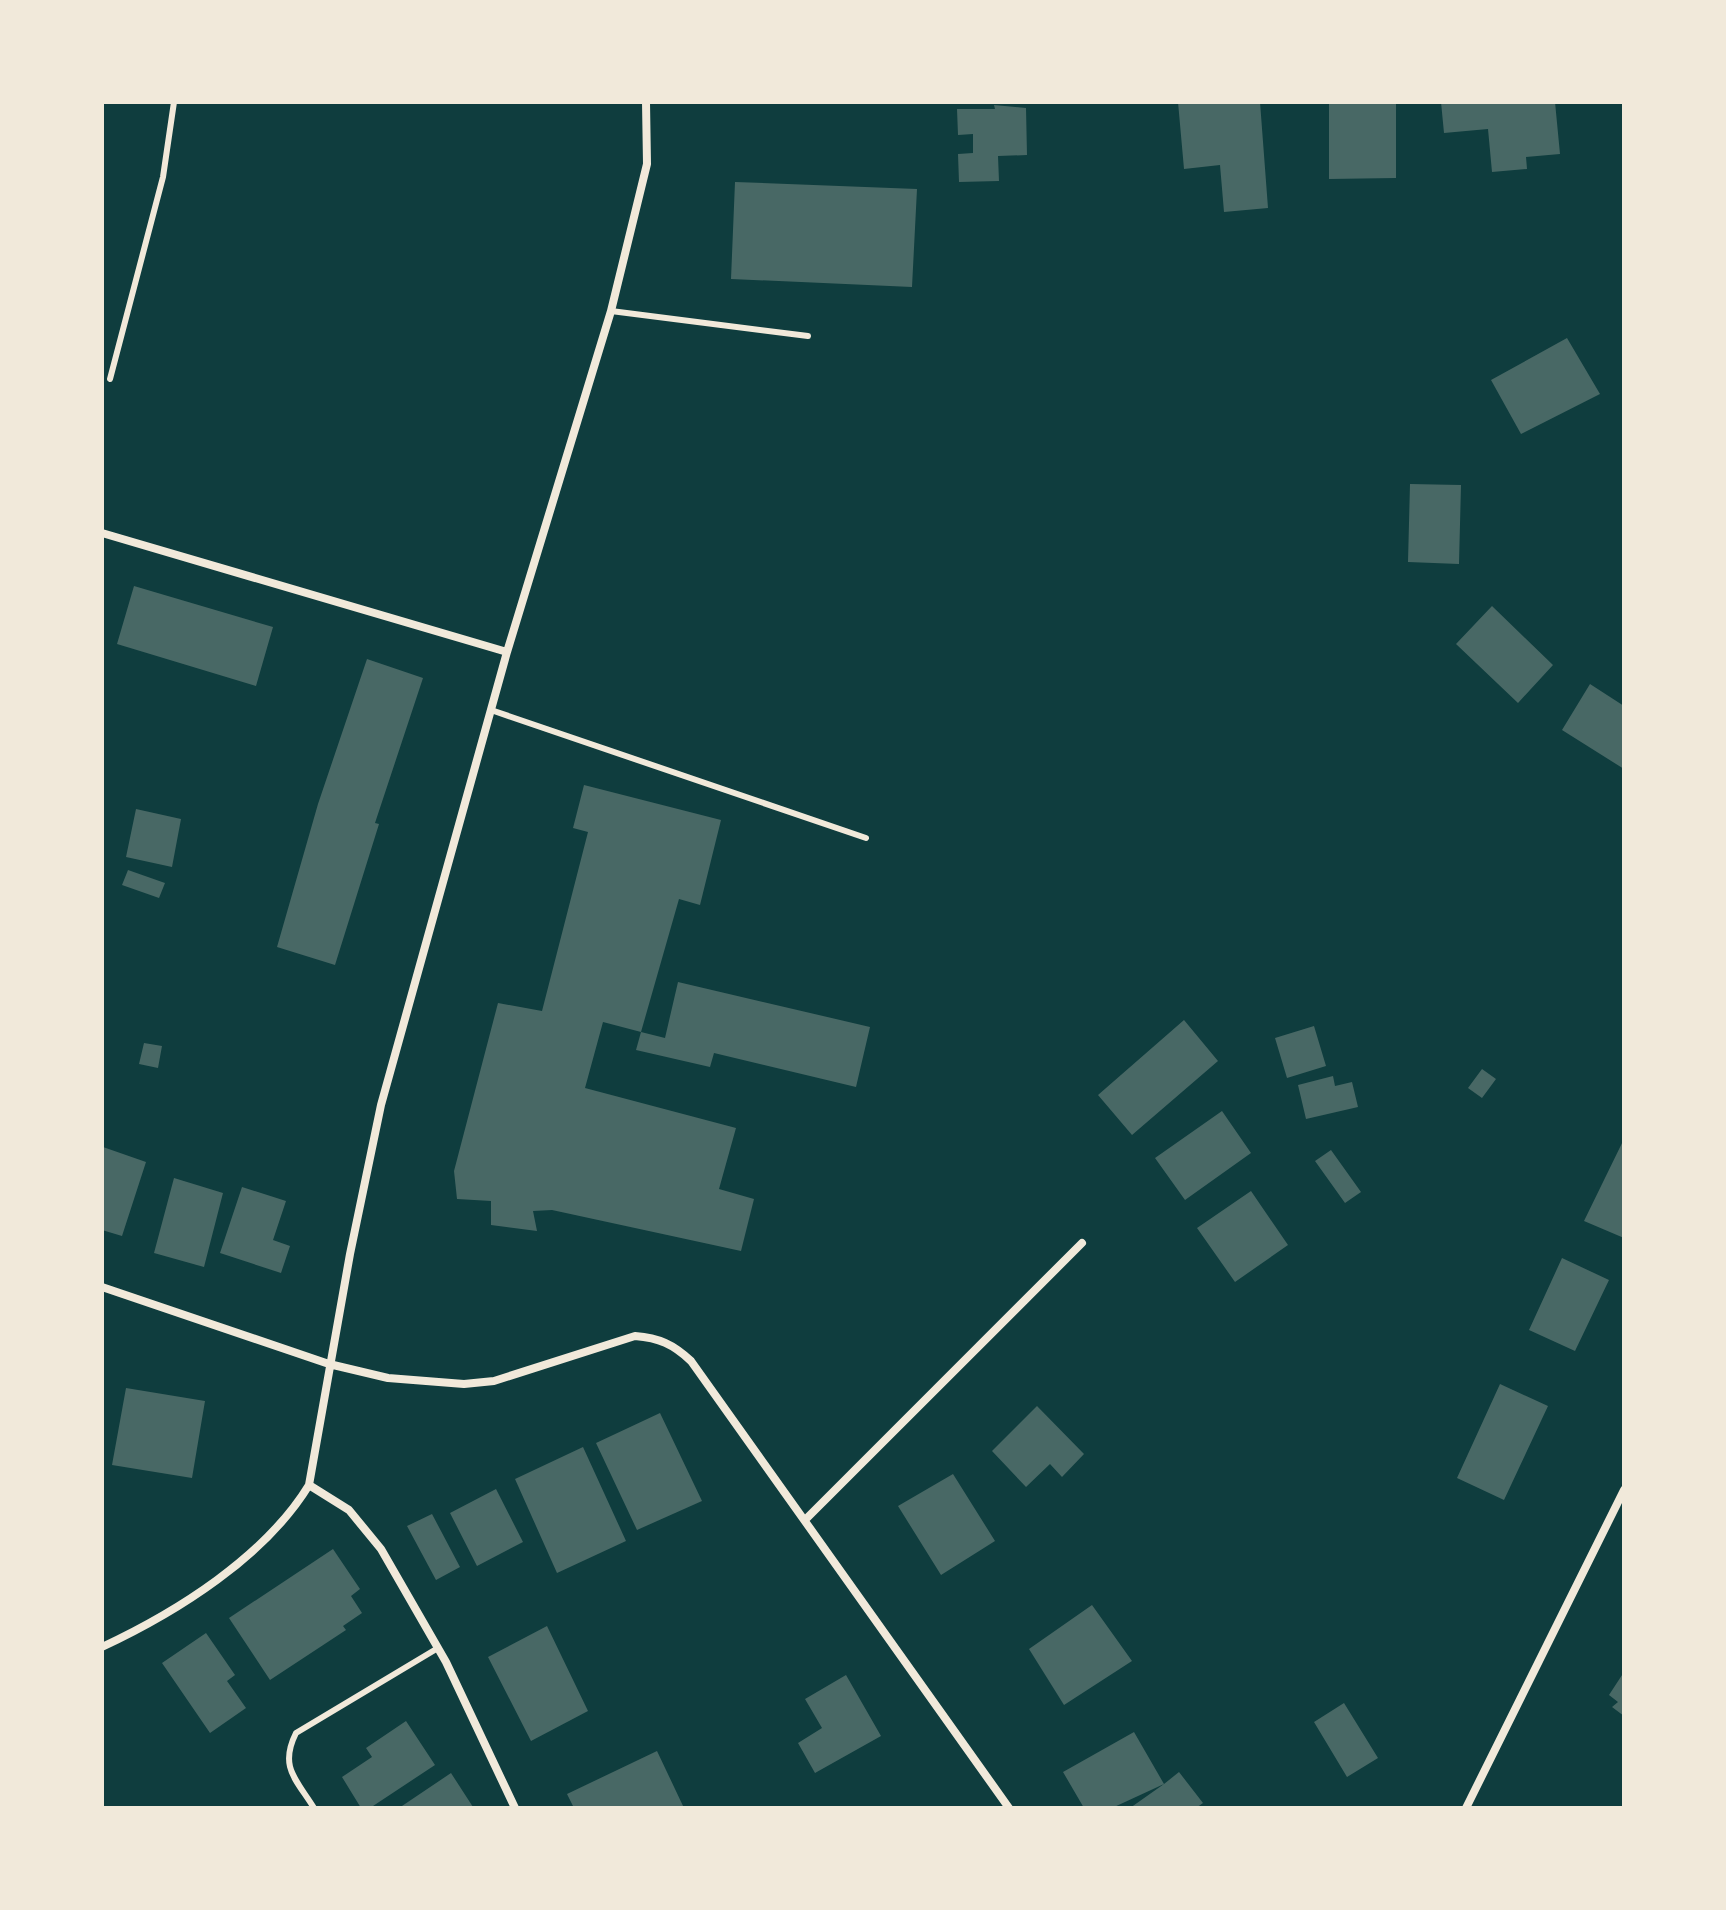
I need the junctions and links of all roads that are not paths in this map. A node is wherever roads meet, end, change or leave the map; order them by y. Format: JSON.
{"nodes":[{"id":1,"x":174,"y":102,"type":"edge"},
{"id":2,"x":646,"y":102,"type":"edge"},
{"id":3,"x":611,"y":311,"type":"junction"},
{"id":4,"x":808,"y":336,"type":"dead end"},
{"id":5,"x":110,"y":379,"type":"dead end"},
{"id":6,"x":102,"y":533,"type":"edge"},
{"id":7,"x":507,"y":652,"type":"junction"},
{"id":8,"x":491,"y":710,"type":"junction"},
{"id":9,"x":866,"y":838,"type":"dead end"},
{"id":10,"x":1082,"y":1243,"type":"dead end"},
{"id":11,"x":102,"y":1287,"type":"edge"},
{"id":12,"x":329,"y":1364,"type":"junction"},
{"id":13,"x":309,"y":1485,"type":"junction"},
{"id":14,"x":1624,"y":1490,"type":"edge"},
{"id":15,"x":1620,"y":1512,"type":"edge"},
{"id":16,"x":806,"y":1519,"type":"junction"},
{"id":17,"x":102,"y":1647,"type":"edge"},
{"id":18,"x":438,"y":1648,"type":"junction"},
{"id":19,"x":314,"y":1808,"type":"edge"},
{"id":20,"x":515,"y":1808,"type":"edge"},
{"id":21,"x":1009,"y":1808,"type":"edge"},
{"id":22,"x":1466,"y":1808,"type":"edge"}],
"edges":[{"from":1,"to":5,"type":"lane"},
{"from":2,"to":3,"type":"street"},
{"from":3,"to":4,"type":"lane"},
{"from":3,"to":7,"type":"street"},
{"from":6,"to":7,"type":"street"},
{"from":7,"to":8,"type":"street"},
{"from":8,"to":9,"type":"lane"},
{"from":8,"to":12,"type":"street"},
{"from":10,"to":16,"type":"street"},
{"from":11,"to":12,"type":"street"},
{"from":12,"to":13,"type":"street"},
{"from":12,"to":16,"type":"street"},
{"from":13,"to":17,"type":"street"},
{"from":13,"to":18,"type":"street"},
{"from":14,"to":15,"type":"street"},
{"from":15,"to":22,"type":"street"},
{"from":16,"to":21,"type":"street"},
{"from":18,"to":19,"type":"lane"},
{"from":18,"to":20,"type":"street"}]}
